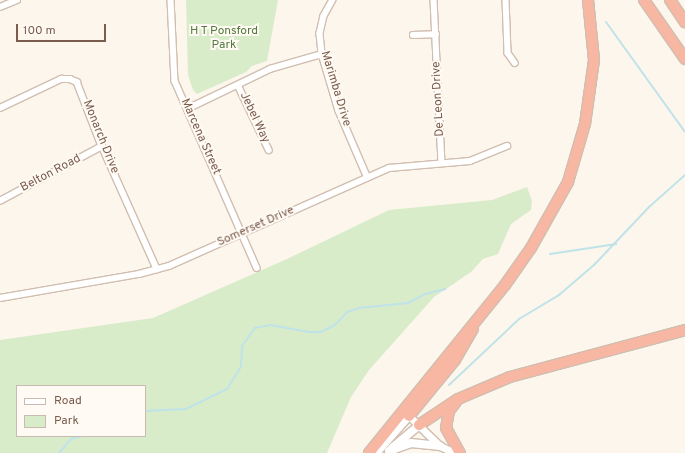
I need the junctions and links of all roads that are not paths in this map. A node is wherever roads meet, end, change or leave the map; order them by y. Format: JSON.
{"nodes":[{"id":1,"x":17,"y":0,"type":"edge"},
{"id":2,"x":172,"y":0,"type":"edge"},
{"id":3,"x":333,"y":0,"type":"edge"},
{"id":4,"x":434,"y":0,"type":"edge"},
{"id":5,"x":506,"y":0,"type":"edge"},
{"id":6,"x":588,"y":0,"type":"edge"},
{"id":7,"x":644,"y":0,"type":"edge"},
{"id":8,"x":670,"y":0,"type":"edge"},
{"id":9,"x":0,"y":7,"type":"edge"},
{"id":10,"x":685,"y":22,"type":"edge"},
{"id":11,"x":436,"y":34,"type":"junction"},
{"id":12,"x":413,"y":35,"type":"dead end"},
{"id":13,"x":322,"y":54,"type":"junction"},
{"id":14,"x":685,"y":59,"type":"edge"},
{"id":15,"x":514,"y":63,"type":"dead end"},
{"id":16,"x":238,"y":85,"type":"junction"},
{"id":17,"x":0,"y":108,"type":"edge"},
{"id":18,"x":187,"y":109,"type":"junction"},
{"id":19,"x":102,"y":146,"type":"junction"},
{"id":20,"x":507,"y":146,"type":"dead end"},
{"id":21,"x":269,"y":150,"type":"dead end"},
{"id":22,"x":442,"y":163,"type":"junction"},
{"id":23,"x":367,"y":176,"type":"junction"},
{"id":24,"x":0,"y":201,"type":"edge"},
{"id":25,"x":243,"y":234,"type":"junction"},
{"id":26,"x":258,"y":268,"type":"dead end"},
{"id":27,"x":157,"y":269,"type":"junction"},
{"id":28,"x":0,"y":298,"type":"edge"},
{"id":29,"x":476,"y":320,"type":"junction"},
{"id":30,"x":685,"y":330,"type":"edge"},
{"id":31,"x":458,"y":399,"type":"junction"},
{"id":32,"x":409,"y":416,"type":"junction"},
{"id":33,"x":419,"y":425,"type":"junction"},
{"id":34,"x":440,"y":446,"type":"junction"},
{"id":35,"x":388,"y":452,"type":"edge"},
{"id":36,"x":369,"y":453,"type":"edge"},
{"id":37,"x":376,"y":453,"type":"edge"},
{"id":38,"x":455,"y":453,"type":"edge"},
{"id":39,"x":460,"y":453,"type":"edge"}],
"edges":[{"from":1,"to":9,"type":"street"},
{"from":2,"to":18,"type":"street","name":"Marcena Street"},
{"from":3,"to":13,"type":"street","name":"Marimba Drive"},
{"from":4,"to":11,"type":"street","name":"De Leon Drive"},
{"from":5,"to":15,"type":"street"},
{"from":6,"to":29,"type":"highway"},
{"from":7,"to":14,"type":"highway"},
{"from":8,"to":10,"type":"highway"},
{"from":11,"to":12,"type":"street"},
{"from":11,"to":22,"type":"street","name":"De Leon Drive"},
{"from":13,"to":16,"type":"street"},
{"from":13,"to":23,"type":"street","name":"Marimba Drive"},
{"from":16,"to":18,"type":"street"},
{"from":16,"to":21,"type":"street","name":"Jebel Way"},
{"from":17,"to":19,"type":"street","name":"Monarch Drive"},
{"from":18,"to":25,"type":"street","name":"Marcena Street"},
{"from":19,"to":24,"type":"street","name":"Belton Road"},
{"from":19,"to":27,"type":"street","name":"Monarch Drive"},
{"from":20,"to":22,"type":"street","name":"Somerset Drive"},
{"from":22,"to":23,"type":"street","name":"Somerset Drive"},
{"from":23,"to":25,"type":"street","name":"Somerset Drive"},
{"from":25,"to":26,"type":"street","name":"Marcena Street"},
{"from":25,"to":27,"type":"street","name":"Somerset Drive"},
{"from":27,"to":28,"type":"street","name":"Somerset Drive"},
{"from":29,"to":32,"type":"highway"},
{"from":29,"to":36,"type":"highway"},
{"from":30,"to":31,"type":"highway"},
{"from":31,"to":33,"type":"highway"},
{"from":31,"to":39,"type":"highway"},
{"from":32,"to":33,"type":"street"},
{"from":32,"to":37,"type":"main road"},
{"from":33,"to":34,"type":"street"},
{"from":33,"to":35,"type":"main road"},
{"from":34,"to":35,"type":"main road"},
{"from":34,"to":38,"type":"street"}]}
